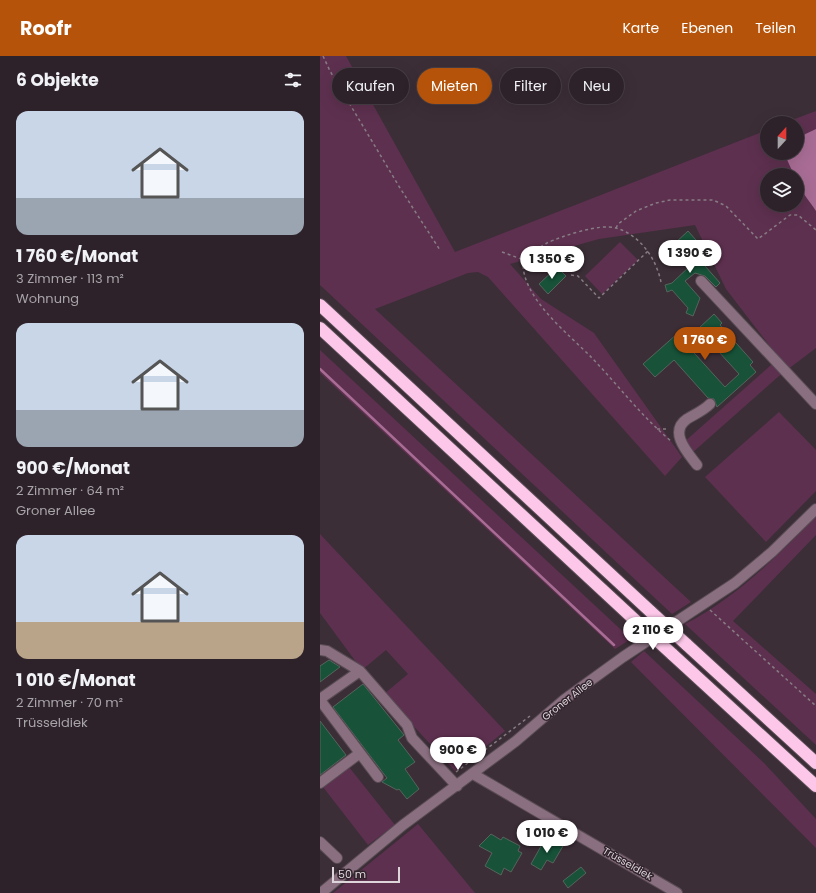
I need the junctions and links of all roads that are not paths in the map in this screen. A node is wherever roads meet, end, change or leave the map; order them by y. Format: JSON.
{"nodes":[{"id":1,"x":701,"y":281,"type":"dead end"},
{"id":2,"x":320,"y":305,"type":"edge"},
{"id":3,"x":320,"y":328,"type":"edge"},
{"id":4,"x":710,"y":404,"type":"dead end"},
{"id":5,"x":816,"y":404,"type":"edge"},
{"id":6,"x":697,"y":465,"type":"dead end"},
{"id":7,"x":816,"y":509,"type":"edge"},
{"id":8,"x":320,"y":650,"type":"edge"},
{"id":9,"x":360,"y":671,"type":"junction"},
{"id":10,"x":320,"y":700,"type":"edge"},
{"id":11,"x":360,"y":753,"type":"junction"},
{"id":12,"x":816,"y":763,"type":"edge"},
{"id":13,"x":473,"y":774,"type":"junction"},
{"id":14,"x":378,"y":777,"type":"dead end"},
{"id":15,"x":320,"y":783,"type":"edge"},
{"id":16,"x":457,"y":786,"type":"junction"},
{"id":17,"x":816,"y":786,"type":"edge"},
{"id":18,"x":320,"y":842,"type":"edge"},
{"id":19,"x":337,"y":858,"type":"dead end"},
{"id":20,"x":321,"y":893,"type":"edge"},
{"id":21,"x":677,"y":893,"type":"edge"}],
"edges":[{"from":1,"to":5,"type":"street"},
{"from":2,"to":12,"type":"highway","bridge":true},
{"from":3,"to":17,"type":"highway","bridge":true},
{"from":4,"to":6,"type":"street"},
{"from":7,"to":13,"type":"street","name":"Groner Allee"},
{"from":8,"to":9,"type":"street"},
{"from":9,"to":10,"type":"street"},
{"from":9,"to":16,"type":"street"},
{"from":10,"to":11,"type":"street"},
{"from":11,"to":14,"type":"street"},
{"from":11,"to":15,"type":"street"},
{"from":13,"to":16,"type":"street","name":"Groner Allee"},
{"from":13,"to":21,"type":"street","name":"Trüsseldiek"},
{"from":16,"to":20,"type":"street","name":"Groner Allee"},
{"from":18,"to":19,"type":"street"}]}
